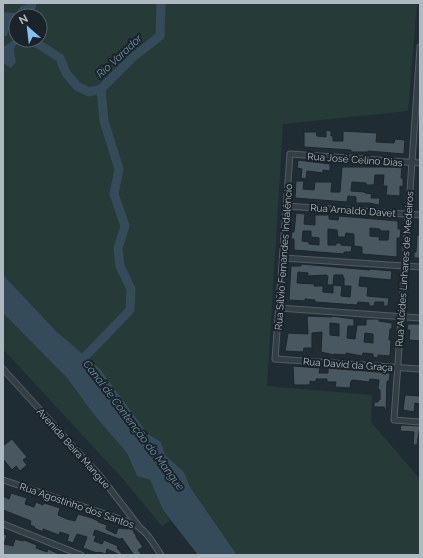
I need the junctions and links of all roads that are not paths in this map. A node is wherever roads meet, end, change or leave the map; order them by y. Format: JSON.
{"nodes":[{"id":1,"x":420,"y":47,"type":"edge"},
{"id":2,"x":420,"y":60,"type":"edge"},
{"id":3,"x":418,"y":112,"type":"edge"},
{"id":4,"x":290,"y":154,"type":"joint"},
{"id":5,"x":412,"y":162,"type":"junction"},
{"id":6,"x":420,"y":163,"type":"edge"},
{"id":7,"x":286,"y":206,"type":"junction"},
{"id":8,"x":408,"y":214,"type":"junction"},
{"id":9,"x":420,"y":215,"type":"edge"},
{"id":10,"x":283,"y":258,"type":"junction"},
{"id":11,"x":405,"y":266,"type":"junction"},
{"id":12,"x":420,"y":267,"type":"edge"},
{"id":13,"x":279,"y":308,"type":"junction"},
{"id":14,"x":401,"y":316,"type":"junction"},
{"id":15,"x":420,"y":318,"type":"edge"},
{"id":16,"x":275,"y":359,"type":"joint"},
{"id":17,"x":398,"y":368,"type":"junction"},
{"id":18,"x":3,"y":369,"type":"edge"},
{"id":19,"x":420,"y":369,"type":"edge"},
{"id":20,"x":420,"y":422,"type":"edge"},
{"id":21,"x":3,"y":480,"type":"edge"},
{"id":22,"x":3,"y":524,"type":"edge"},
{"id":23,"x":141,"y":528,"type":"junction"},
{"id":24,"x":82,"y":555,"type":"edge"},
{"id":25,"x":161,"y":555,"type":"edge"}],
"edges":[{"from":1,"to":2,"type":"street","name":"Rua Alcides Linhares de Medeiros"},
{"from":2,"to":3,"type":"street","name":"Rua Alcides Linhares de Medeiros"},
{"from":3,"to":5,"type":"street","name":"Rua Alcides Linhares de Medeiros"},
{"from":4,"to":5,"type":"street","name":"Rua José Celino Dias"},
{"from":4,"to":7,"type":"street","name":"Rua Sílvio Fernandes Indalêncio"},
{"from":5,"to":6,"type":"street","name":"Rua José Celino Dias"},
{"from":5,"to":8,"type":"street","name":"Rua Alcides Linhares de Medeiros"},
{"from":7,"to":8,"type":"street","name":"Rua Arnaldo Davet"},
{"from":7,"to":10,"type":"street","name":"Rua Sílvio Fernandes Indalêncio"},
{"from":8,"to":9,"type":"street","name":"Rua Arnaldo Davet"},
{"from":8,"to":11,"type":"street","name":"Rua Alcides Linhares de Medeiros"},
{"from":10,"to":11,"type":"street"},
{"from":10,"to":13,"type":"street","name":"Rua Sílvio Fernandes Indalêncio"},
{"from":11,"to":12,"type":"street"},
{"from":11,"to":14,"type":"street","name":"Rua Alcides Linhares de Medeiros"},
{"from":13,"to":14,"type":"street"},
{"from":13,"to":16,"type":"street","name":"Rua Sílvio Fernandes Indalêncio"},
{"from":14,"to":15,"type":"street"},
{"from":14,"to":17,"type":"street","name":"Rua Alcides Linhares de Medeiros"},
{"from":16,"to":17,"type":"street","name":"Rua David da Graça"},
{"from":17,"to":19,"type":"street","name":"Rua David da Graça"},
{"from":17,"to":20,"type":"street","name":"Rua Alcides Linhares de Medeiros"},
{"from":18,"to":23,"type":"street","name":"Avenida Beira Mangue"},
{"from":21,"to":23,"type":"street","name":"Rua Agostinho dos Santos"},
{"from":22,"to":24,"type":"street"},
{"from":23,"to":25,"type":"street","name":"Rua Agostinho dos Santos"}]}
